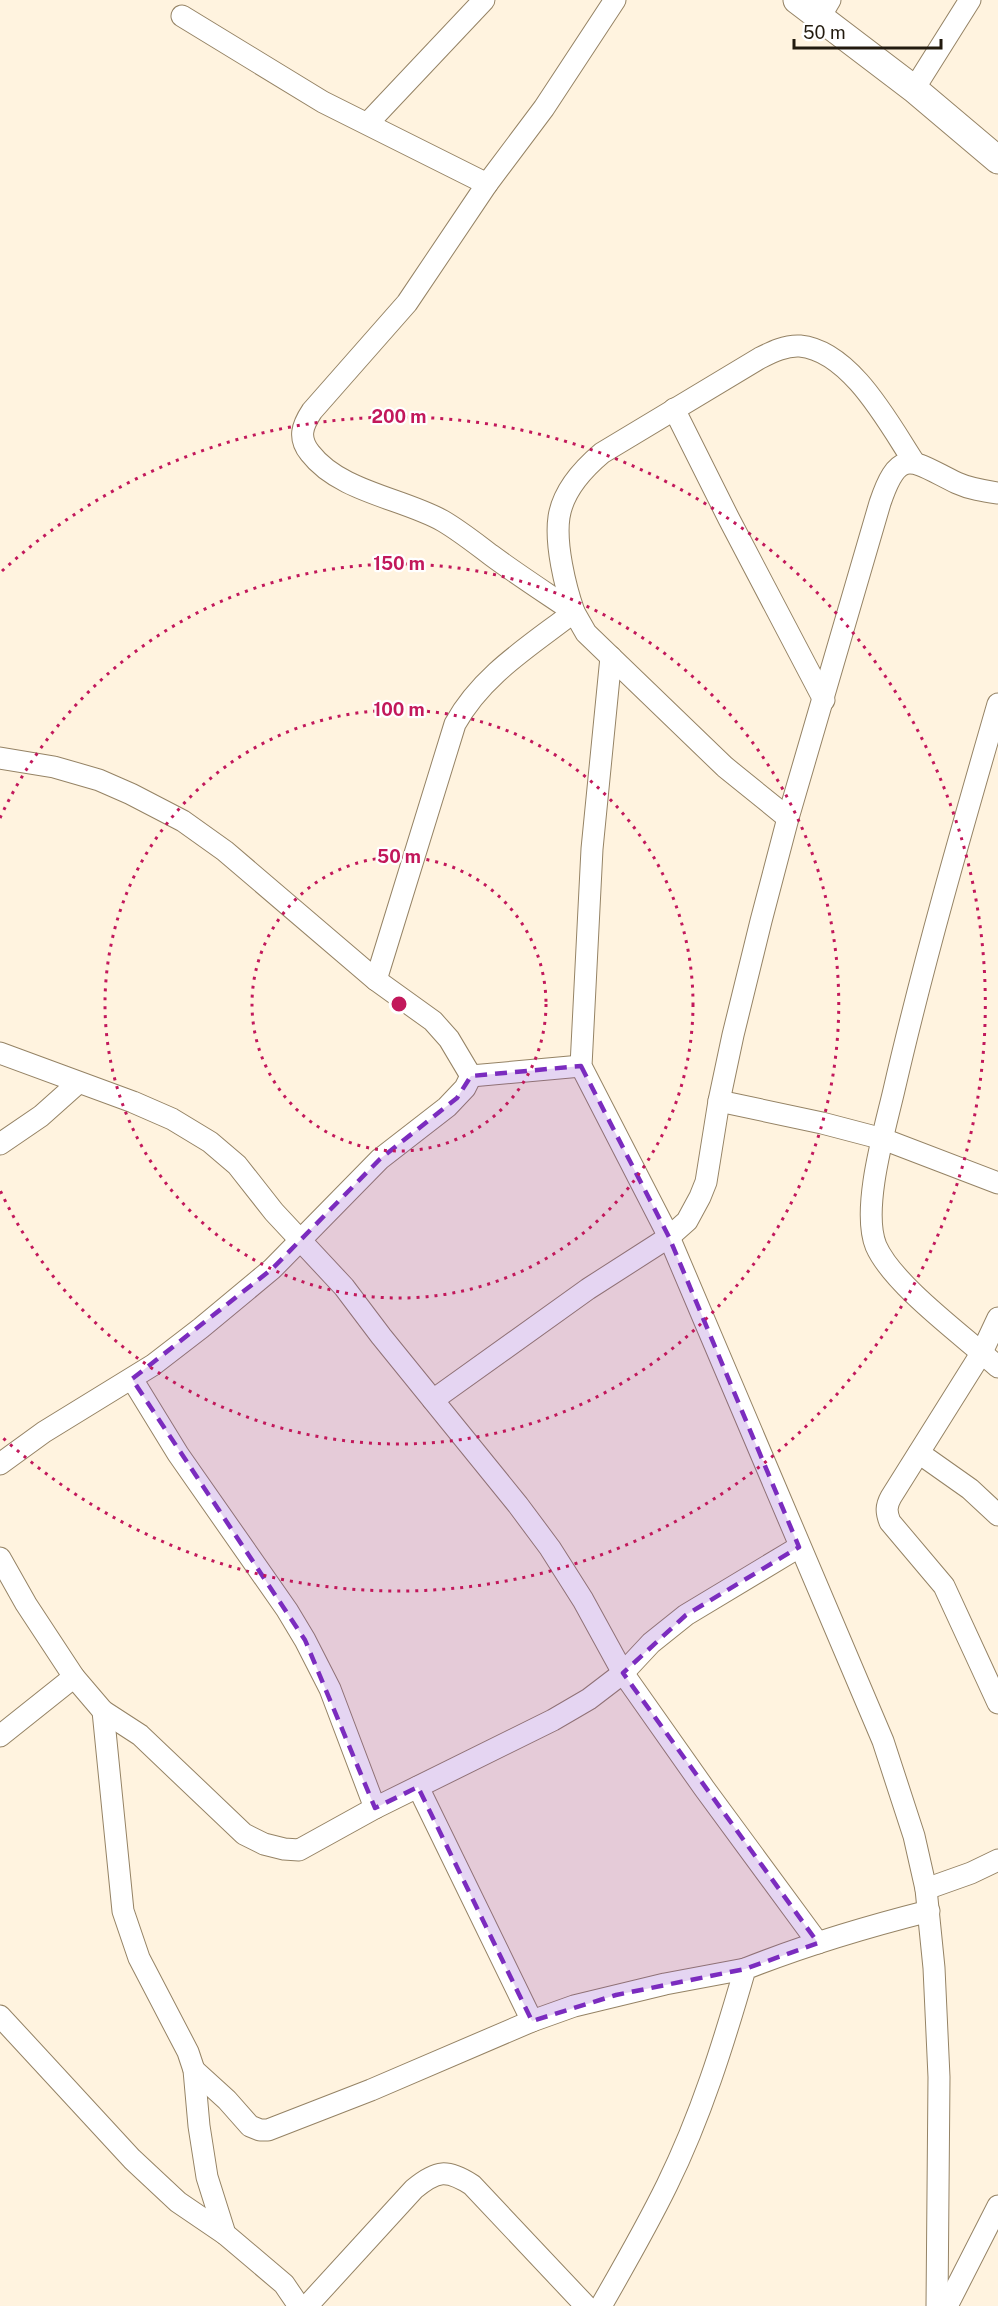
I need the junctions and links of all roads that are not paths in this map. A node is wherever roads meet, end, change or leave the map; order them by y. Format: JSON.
{"nodes":[{"id":1,"x":484,"y":0,"type":"edge"},
{"id":2,"x":615,"y":0,"type":"edge"},
{"id":3,"x":797,"y":0,"type":"edge"},
{"id":4,"x":970,"y":0,"type":"edge"},
{"id":5,"x":825,"y":9,"type":"edge"},
{"id":6,"x":182,"y":16,"type":"dead end"},
{"id":7,"x":914,"y":89,"type":"junction"},
{"id":8,"x":368,"y":123,"type":"junction"},
{"id":9,"x":998,"y":160,"type":"edge"},
{"id":10,"x":487,"y":184,"type":"junction"},
{"id":11,"x":674,"y":409,"type":"junction"},
{"id":12,"x":914,"y":462,"type":"junction"},
{"id":13,"x":998,"y":493,"type":"edge"},
{"id":14,"x":574,"y":612,"type":"junction"},
{"id":15,"x":611,"y":657,"type":"junction"},
{"id":16,"x":824,"y":700,"type":"junction"},
{"id":17,"x":998,"y":704,"type":"edge"},
{"id":18,"x":0,"y":758,"type":"edge"},
{"id":19,"x":788,"y":818,"type":"junction"},
{"id":20,"x":375,"y":980,"type":"junction"},
{"id":21,"x":0,"y":1053,"type":"edge"},
{"id":22,"x":581,"y":1066,"type":"junction"},
{"id":23,"x":471,"y":1076,"type":"junction"},
{"id":24,"x":78,"y":1083,"type":"junction"},
{"id":25,"x":719,"y":1101,"type":"junction"},
{"id":26,"x":883,"y":1139,"type":"junction"},
{"id":27,"x":0,"y":1144,"type":"edge"},
{"id":28,"x":998,"y":1183,"type":"edge"},
{"id":29,"x":669,"y":1238,"type":"junction"},
{"id":30,"x":299,"y":1241,"type":"junction"},
{"id":31,"x":998,"y":1318,"type":"edge"},
{"id":32,"x":982,"y":1352,"type":"junction"},
{"id":33,"x":998,"y":1367,"type":"edge"},
{"id":34,"x":132,"y":1379,"type":"junction"},
{"id":35,"x":434,"y":1400,"type":"junction"},
{"id":36,"x":919,"y":1453,"type":"junction"},
{"id":37,"x":0,"y":1464,"type":"edge"},
{"id":38,"x":998,"y":1515,"type":"edge"},
{"id":39,"x":799,"y":1547,"type":"junction"},
{"id":40,"x":0,"y":1558,"type":"edge"},
{"id":41,"x":623,"y":1673,"type":"junction"},
{"id":42,"x":74,"y":1677,"type":"junction"},
{"id":43,"x":998,"y":1704,"type":"edge"},
{"id":44,"x":103,"y":1712,"type":"junction"},
{"id":45,"x":0,"y":1736,"type":"edge"},
{"id":46,"x":418,"y":1787,"type":"junction"},
{"id":47,"x":375,"y":1808,"type":"junction"},
{"id":48,"x":998,"y":1860,"type":"edge"},
{"id":49,"x":926,"y":1888,"type":"junction"},
{"id":50,"x":928,"y":1911,"type":"junction"},
{"id":51,"x":818,"y":1942,"type":"junction"},
{"id":52,"x":745,"y":1969,"type":"junction"},
{"id":53,"x":0,"y":2016,"type":"edge"},
{"id":54,"x":532,"y":2021,"type":"junction"},
{"id":55,"x":194,"y":2070,"type":"junction"},
{"id":56,"x":998,"y":2206,"type":"edge"},
{"id":57,"x":225,"y":2234,"type":"junction"},
{"id":58,"x":298,"y":2306,"type":"edge"},
{"id":59,"x":307,"y":2306,"type":"edge"},
{"id":60,"x":586,"y":2306,"type":"edge"},
{"id":61,"x":601,"y":2306,"type":"edge"},
{"id":62,"x":937,"y":2306,"type":"edge"},
{"id":63,"x":946,"y":2306,"type":"edge"}],
"edges":[{"from":1,"to":8,"type":"street"},
{"from":2,"to":10,"type":"street"},
{"from":3,"to":5,"type":"street"},
{"from":4,"to":7,"type":"street"},
{"from":5,"to":7,"type":"street"},
{"from":6,"to":8,"type":"street"},
{"from":7,"to":9,"type":"street"},
{"from":8,"to":10,"type":"street"},
{"from":10,"to":14,"type":"street"},
{"from":11,"to":12,"type":"street"},
{"from":11,"to":14,"type":"street"},
{"from":11,"to":16,"type":"street"},
{"from":12,"to":13,"type":"street"},
{"from":12,"to":16,"type":"street"},
{"from":14,"to":15,"type":"street"},
{"from":14,"to":20,"type":"street"},
{"from":15,"to":19,"type":"street"},
{"from":15,"to":22,"type":"street"},
{"from":16,"to":19,"type":"street"},
{"from":17,"to":26,"type":"street"},
{"from":18,"to":20,"type":"street"},
{"from":19,"to":25,"type":"street"},
{"from":20,"to":23,"type":"street"},
{"from":21,"to":24,"type":"street"},
{"from":22,"to":23,"type":"street"},
{"from":22,"to":29,"type":"street"},
{"from":23,"to":30,"type":"street"},
{"from":24,"to":27,"type":"street"},
{"from":24,"to":30,"type":"street"},
{"from":25,"to":26,"type":"street"},
{"from":25,"to":29,"type":"street"},
{"from":26,"to":28,"type":"street"},
{"from":26,"to":32,"type":"street"},
{"from":29,"to":35,"type":"street"},
{"from":29,"to":39,"type":"street"},
{"from":30,"to":34,"type":"street"},
{"from":30,"to":35,"type":"street"},
{"from":31,"to":32,"type":"street"},
{"from":32,"to":33,"type":"street"},
{"from":32,"to":36,"type":"street"},
{"from":34,"to":37,"type":"street"},
{"from":34,"to":47,"type":"street"},
{"from":35,"to":41,"type":"street"},
{"from":36,"to":38,"type":"street"},
{"from":36,"to":43,"type":"street"},
{"from":39,"to":41,"type":"street"},
{"from":39,"to":49,"type":"street"},
{"from":40,"to":42,"type":"street"},
{"from":41,"to":46,"type":"street"},
{"from":41,"to":51,"type":"street"},
{"from":42,"to":44,"type":"street"},
{"from":42,"to":45,"type":"street"},
{"from":44,"to":47,"type":"street"},
{"from":44,"to":55,"type":"street"},
{"from":46,"to":47,"type":"street"},
{"from":46,"to":54,"type":"street"},
{"from":48,"to":49,"type":"street"},
{"from":49,"to":50,"type":"street"},
{"from":50,"to":51,"type":"street"},
{"from":50,"to":62,"type":"street"},
{"from":51,"to":52,"type":"street"},
{"from":52,"to":54,"type":"street"},
{"from":52,"to":61,"type":"street"},
{"from":53,"to":57,"type":"street"},
{"from":54,"to":55,"type":"street"},
{"from":55,"to":57,"type":"street"},
{"from":56,"to":63,"type":"street"},
{"from":57,"to":58,"type":"street"},
{"from":59,"to":60,"type":"street"}]}
